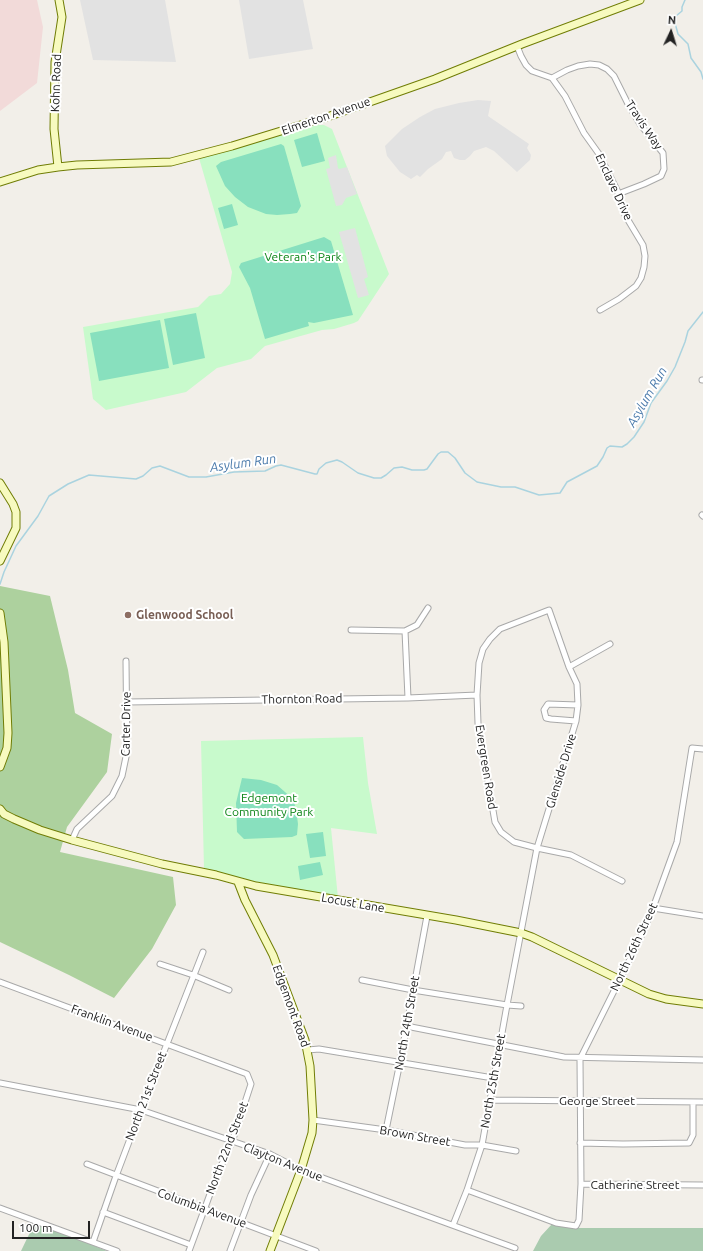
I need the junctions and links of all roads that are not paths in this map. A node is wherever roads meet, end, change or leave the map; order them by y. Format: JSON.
{"nodes":[{"id":1,"x":59,"y":0,"type":"edge"},
{"id":2,"x":640,"y":0,"type":"edge"},
{"id":3,"x":517,"y":46,"type":"junction"},
{"id":4,"x":552,"y":78,"type":"junction"},
{"id":5,"x":58,"y":167,"type":"junction"},
{"id":6,"x":0,"y":182,"type":"edge"},
{"id":7,"x":618,"y":194,"type":"junction"},
{"id":8,"x":600,"y":310,"type":"dead end"},
{"id":9,"x":0,"y":483,"type":"edge"},
{"id":10,"x":0,"y":561,"type":"edge"},
{"id":11,"x":428,"y":608,"type":"dead end"},
{"id":12,"x":550,"y":610,"type":"joint"},
{"id":13,"x":0,"y":613,"type":"edge"},
{"id":14,"x":351,"y":630,"type":"dead end"},
{"id":15,"x":405,"y":631,"type":"junction"},
{"id":16,"x":610,"y":644,"type":"dead end"},
{"id":17,"x":126,"y":661,"type":"dead end"},
{"id":18,"x":569,"y":667,"type":"junction"},
{"id":19,"x":477,"y":696,"type":"junction"},
{"id":20,"x":408,"y":698,"type":"junction"},
{"id":21,"x":127,"y":702,"type":"junction"},
{"id":22,"x":578,"y":705,"type":"junction"},
{"id":23,"x":576,"y":721,"type":"junction"},
{"id":24,"x":703,"y":749,"type":"edge"},
{"id":25,"x":0,"y":767,"type":"edge"},
{"id":26,"x":0,"y":809,"type":"edge"},
{"id":27,"x":72,"y":840,"type":"junction"},
{"id":28,"x":537,"y":848,"type":"junction"},
{"id":29,"x":622,"y":881,"type":"dead end"},
{"id":30,"x":238,"y":882,"type":"junction"},
{"id":31,"x":653,"y":908,"type":"junction"},
{"id":32,"x":427,"y":916,"type":"junction"},
{"id":33,"x":703,"y":916,"type":"edge"},
{"id":34,"x":521,"y":933,"type":"junction"},
{"id":35,"x":203,"y":952,"type":"dead end"},
{"id":36,"x":160,"y":964,"type":"dead end"},
{"id":37,"x":193,"y":975,"type":"junction"},
{"id":38,"x":620,"y":979,"type":"junction"},
{"id":39,"x":362,"y":980,"type":"dead end"},
{"id":40,"x":0,"y":982,"type":"edge"},
{"id":41,"x":229,"y":990,"type":"dead end"},
{"id":42,"x":413,"y":990,"type":"junction"},
{"id":43,"x":703,"y":1004,"type":"edge"},
{"id":44,"x":507,"y":1005,"type":"junction"},
{"id":45,"x":521,"y":1006,"type":"dead end"},
{"id":46,"x":406,"y":1026,"type":"junction"},
{"id":47,"x":167,"y":1043,"type":"junction"},
{"id":48,"x":500,"y":1044,"type":"junction"},
{"id":49,"x":308,"y":1050,"type":"junction"},
{"id":50,"x":580,"y":1058,"type":"junction"},
{"id":51,"x":703,"y":1060,"type":"edge"},
{"id":52,"x":400,"y":1062,"type":"junction"},
{"id":53,"x":247,"y":1074,"type":"joint"},
{"id":54,"x":493,"y":1078,"type":"junction"},
{"id":55,"x":0,"y":1083,"type":"edge"},
{"id":56,"x":490,"y":1100,"type":"junction"},
{"id":57,"x":579,"y":1101,"type":"junction"},
{"id":58,"x":693,"y":1102,"type":"junction"},
{"id":59,"x":703,"y":1102,"type":"edge"},
{"id":60,"x":141,"y":1110,"type":"junction"},
{"id":61,"x":313,"y":1120,"type":"junction"},
{"id":62,"x":386,"y":1130,"type":"junction"},
{"id":63,"x":232,"y":1142,"type":"junction"},
{"id":64,"x":580,"y":1143,"type":"junction"},
{"id":65,"x":482,"y":1145,"type":"junction"},
{"id":66,"x":516,"y":1151,"type":"dead end"},
{"id":67,"x":270,"y":1154,"type":"junction"},
{"id":68,"x":87,"y":1164,"type":"dead end"},
{"id":69,"x":301,"y":1170,"type":"junction"},
{"id":70,"x":116,"y":1176,"type":"junction"},
{"id":71,"x":581,"y":1184,"type":"junction"},
{"id":72,"x":703,"y":1186,"type":"edge"},
{"id":73,"x":467,"y":1190,"type":"junction"},
{"id":74,"x":0,"y":1208,"type":"edge"},
{"id":75,"x":204,"y":1209,"type":"junction"},
{"id":76,"x":103,"y":1212,"type":"junction"},
{"id":77,"x":241,"y":1222,"type":"junction"},
{"id":78,"x":453,"y":1225,"type":"junction"},
{"id":79,"x":277,"y":1235,"type":"junction"},
{"id":80,"x":93,"y":1242,"type":"junction"},
{"id":81,"x":191,"y":1245,"type":"junction"},
{"id":82,"x":515,"y":1248,"type":"dead end"},
{"id":83,"x":117,"y":1251,"type":"edge"},
{"id":84,"x":189,"y":1251,"type":"edge"},
{"id":85,"x":230,"y":1251,"type":"edge"},
{"id":86,"x":270,"y":1251,"type":"edge"},
{"id":87,"x":316,"y":1251,"type":"edge"}],
"edges":[{"from":1,"to":5,"type":"street","name":"Kohn Road"},
{"from":2,"to":3,"type":"street","name":"Elmerton Avenue"},
{"from":3,"to":4,"type":"street"},
{"from":3,"to":5,"type":"street","name":"Elmerton Avenue"},
{"from":4,"to":7,"type":"street","name":"Enclave Drive"},
{"from":4,"to":7,"type":"street","name":"Travis Way"},
{"from":5,"to":6,"type":"street","name":"Elmerton Avenue"},
{"from":7,"to":8,"type":"street","name":"Enclave Drive"},
{"from":9,"to":10,"type":"street"},
{"from":11,"to":15,"type":"street"},
{"from":12,"to":18,"type":"street","name":"Glenside Drive"},
{"from":12,"to":19,"type":"street","name":"Evergreen Road"},
{"from":13,"to":25,"type":"street"},
{"from":14,"to":15,"type":"street"},
{"from":15,"to":20,"type":"street"},
{"from":16,"to":18,"type":"street"},
{"from":17,"to":21,"type":"street","name":"Carter Drive"},
{"from":18,"to":22,"type":"street","name":"Glenside Drive"},
{"from":19,"to":20,"type":"street","name":"Thornton Road"},
{"from":19,"to":28,"type":"street","name":"Evergreen Road"},
{"from":20,"to":21,"type":"street","name":"Thornton Road"},
{"from":21,"to":27,"type":"street","name":"Carter Drive"},
{"from":22,"to":23,"type":"street","name":"Glenside Drive"},
{"from":22,"to":23,"type":"street"},
{"from":23,"to":28,"type":"street","name":"Glenside Drive"},
{"from":24,"to":31,"type":"street","name":"North 26th Street"},
{"from":26,"to":27,"type":"street","name":"Locust Lane"},
{"from":27,"to":30,"type":"street","name":"Locust Lane"},
{"from":28,"to":29,"type":"street","name":"Evergreen Road"},
{"from":28,"to":34,"type":"street","name":"Glenside Drive"},
{"from":30,"to":32,"type":"street","name":"Locust Lane"},
{"from":30,"to":49,"type":"street","name":"Edgemont Road"},
{"from":31,"to":33,"type":"street"},
{"from":31,"to":38,"type":"street","name":"North 26th Street"},
{"from":32,"to":34,"type":"street","name":"Locust Lane"},
{"from":32,"to":42,"type":"street","name":"North 24th Street"},
{"from":34,"to":38,"type":"street","name":"Locust Lane"},
{"from":34,"to":44,"type":"street","name":"North 25th Street"},
{"from":35,"to":37,"type":"street","name":"North 21st Street"},
{"from":36,"to":37,"type":"street"},
{"from":37,"to":41,"type":"street"},
{"from":37,"to":47,"type":"street","name":"North 21st Street"},
{"from":38,"to":43,"type":"street","name":"Locust Lane"},
{"from":38,"to":50,"type":"street","name":"North 26th Street"},
{"from":39,"to":42,"type":"street"},
{"from":40,"to":47,"type":"street","name":"Franklin Avenue"},
{"from":42,"to":44,"type":"street"},
{"from":42,"to":46,"type":"street","name":"North 24th Street"},
{"from":44,"to":45,"type":"street"},
{"from":44,"to":48,"type":"street","name":"North 25th Street"},
{"from":46,"to":48,"type":"street"},
{"from":46,"to":52,"type":"street","name":"North 24th Street"},
{"from":47,"to":53,"type":"street","name":"Franklin Avenue"},
{"from":47,"to":60,"type":"street","name":"North 21st Street"},
{"from":48,"to":50,"type":"street"},
{"from":48,"to":54,"type":"street","name":"North 25th Street"},
{"from":49,"to":52,"type":"street"},
{"from":49,"to":61,"type":"street","name":"Edgemont Road"},
{"from":50,"to":51,"type":"street"},
{"from":50,"to":57,"type":"street","name":"North 26th Street"},
{"from":52,"to":54,"type":"street"},
{"from":52,"to":62,"type":"street","name":"North 24th Street"},
{"from":53,"to":63,"type":"street","name":"North 22nd Street"},
{"from":54,"to":56,"type":"street","name":"North 25th Street"},
{"from":55,"to":60,"type":"street","name":"Clayton Avenue"},
{"from":56,"to":57,"type":"street","name":"George Street"},
{"from":56,"to":65,"type":"street","name":"North 25th Street"},
{"from":57,"to":58,"type":"street","name":"George Street"},
{"from":57,"to":64,"type":"street","name":"North 26th Street"},
{"from":58,"to":59,"type":"street","name":"George Street"},
{"from":58,"to":64,"type":"street"},
{"from":60,"to":63,"type":"street","name":"Clayton Avenue"},
{"from":60,"to":70,"type":"street","name":"North 21st Street"},
{"from":61,"to":62,"type":"street","name":"Brown Street"},
{"from":61,"to":69,"type":"street","name":"Edgemont Road"},
{"from":62,"to":65,"type":"street","name":"Brown Street"},
{"from":63,"to":67,"type":"street","name":"Clayton Avenue"},
{"from":63,"to":75,"type":"street","name":"North 22nd Street"},
{"from":64,"to":71,"type":"street","name":"North 26th Street"},
{"from":65,"to":66,"type":"street","name":"Brown Street"},
{"from":65,"to":73,"type":"street","name":"North 25th Street"},
{"from":67,"to":69,"type":"street","name":"Clayton Avenue"},
{"from":67,"to":77,"type":"street"},
{"from":68,"to":70,"type":"street","name":"Columbia Avenue"},
{"from":69,"to":78,"type":"street","name":"Clayton Avenue"},
{"from":69,"to":79,"type":"street","name":"Edgemont Road"},
{"from":70,"to":75,"type":"street","name":"Columbia Avenue"},
{"from":70,"to":76,"type":"street","name":"North 21st Street"},
{"from":71,"to":72,"type":"street","name":"Catherine Street"},
{"from":71,"to":73,"type":"street","name":"Catherine Street"},
{"from":73,"to":78,"type":"street","name":"North 25th Street"},
{"from":74,"to":80,"type":"street"},
{"from":75,"to":77,"type":"street","name":"Columbia Avenue"},
{"from":75,"to":81,"type":"street","name":"North 22nd Street"},
{"from":76,"to":80,"type":"street","name":"North 21st Street"},
{"from":76,"to":81,"type":"street"},
{"from":77,"to":79,"type":"street","name":"Columbia Avenue"},
{"from":77,"to":85,"type":"street"},
{"from":78,"to":82,"type":"street","name":"Clayton Avenue"},
{"from":79,"to":86,"type":"street","name":"Edgemont Road"},
{"from":79,"to":87,"type":"street","name":"Columbia Avenue"},
{"from":80,"to":83,"type":"street"},
{"from":81,"to":84,"type":"street","name":"North 22nd Street"}]}
